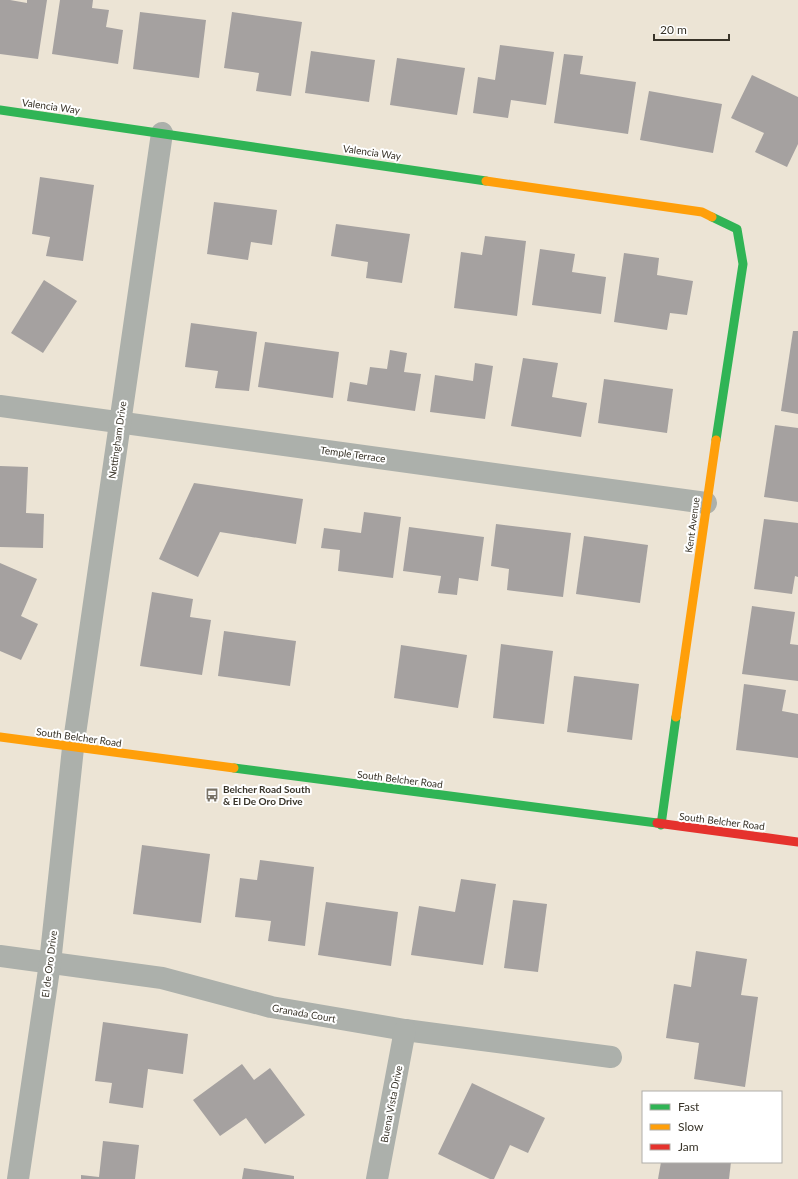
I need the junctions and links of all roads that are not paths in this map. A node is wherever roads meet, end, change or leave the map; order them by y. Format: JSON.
{"nodes":[{"id":1,"x":0,"y":110,"type":"edge"},
{"id":2,"x":162,"y":133,"type":"junction"},
{"id":3,"x":737,"y":230,"type":"joint"},
{"id":4,"x":0,"y":406,"type":"edge"},
{"id":5,"x":120,"y":422,"type":"junction"},
{"id":6,"x":706,"y":503,"type":"junction"},
{"id":7,"x":0,"y":737,"type":"edge"},
{"id":8,"x":73,"y":748,"type":"junction"},
{"id":9,"x":661,"y":825,"type":"junction"},
{"id":10,"x":798,"y":842,"type":"edge"},
{"id":11,"x":0,"y":956,"type":"edge"},
{"id":12,"x":50,"y":963,"type":"junction"},
{"id":13,"x":405,"y":1030,"type":"junction"},
{"id":14,"x":611,"y":1057,"type":"dead end"},
{"id":15,"x":18,"y":1179,"type":"edge"},
{"id":16,"x":377,"y":1179,"type":"edge"}],
"edges":[{"from":1,"to":2,"type":"street","name":"Valencia Way"},
{"from":2,"to":3,"type":"street","name":"Valencia Way"},
{"from":2,"to":5,"type":"street","name":"Nottingham Drive"},
{"from":3,"to":6,"type":"street","name":"Kent Avenue"},
{"from":4,"to":5,"type":"street","name":"Temple Terrace"},
{"from":5,"to":6,"type":"street","name":"Temple Terrace"},
{"from":5,"to":8,"type":"street","name":"Nottingham Drive"},
{"from":6,"to":9,"type":"street","name":"Kent Avenue"},
{"from":7,"to":8,"type":"street","name":"South Belcher Road"},
{"from":8,"to":9,"type":"street","name":"South Belcher Road"},
{"from":8,"to":12,"type":"street","name":"El de Oro Drive"},
{"from":9,"to":10,"type":"street","name":"South Belcher Road"},
{"from":11,"to":12,"type":"street","name":"Granada Court"},
{"from":12,"to":13,"type":"street","name":"Granada Court"},
{"from":12,"to":15,"type":"street","name":"El de Oro Drive"},
{"from":13,"to":14,"type":"street","name":"Granada Court"},
{"from":13,"to":16,"type":"street","name":"Buena Vista Drive"}]}
